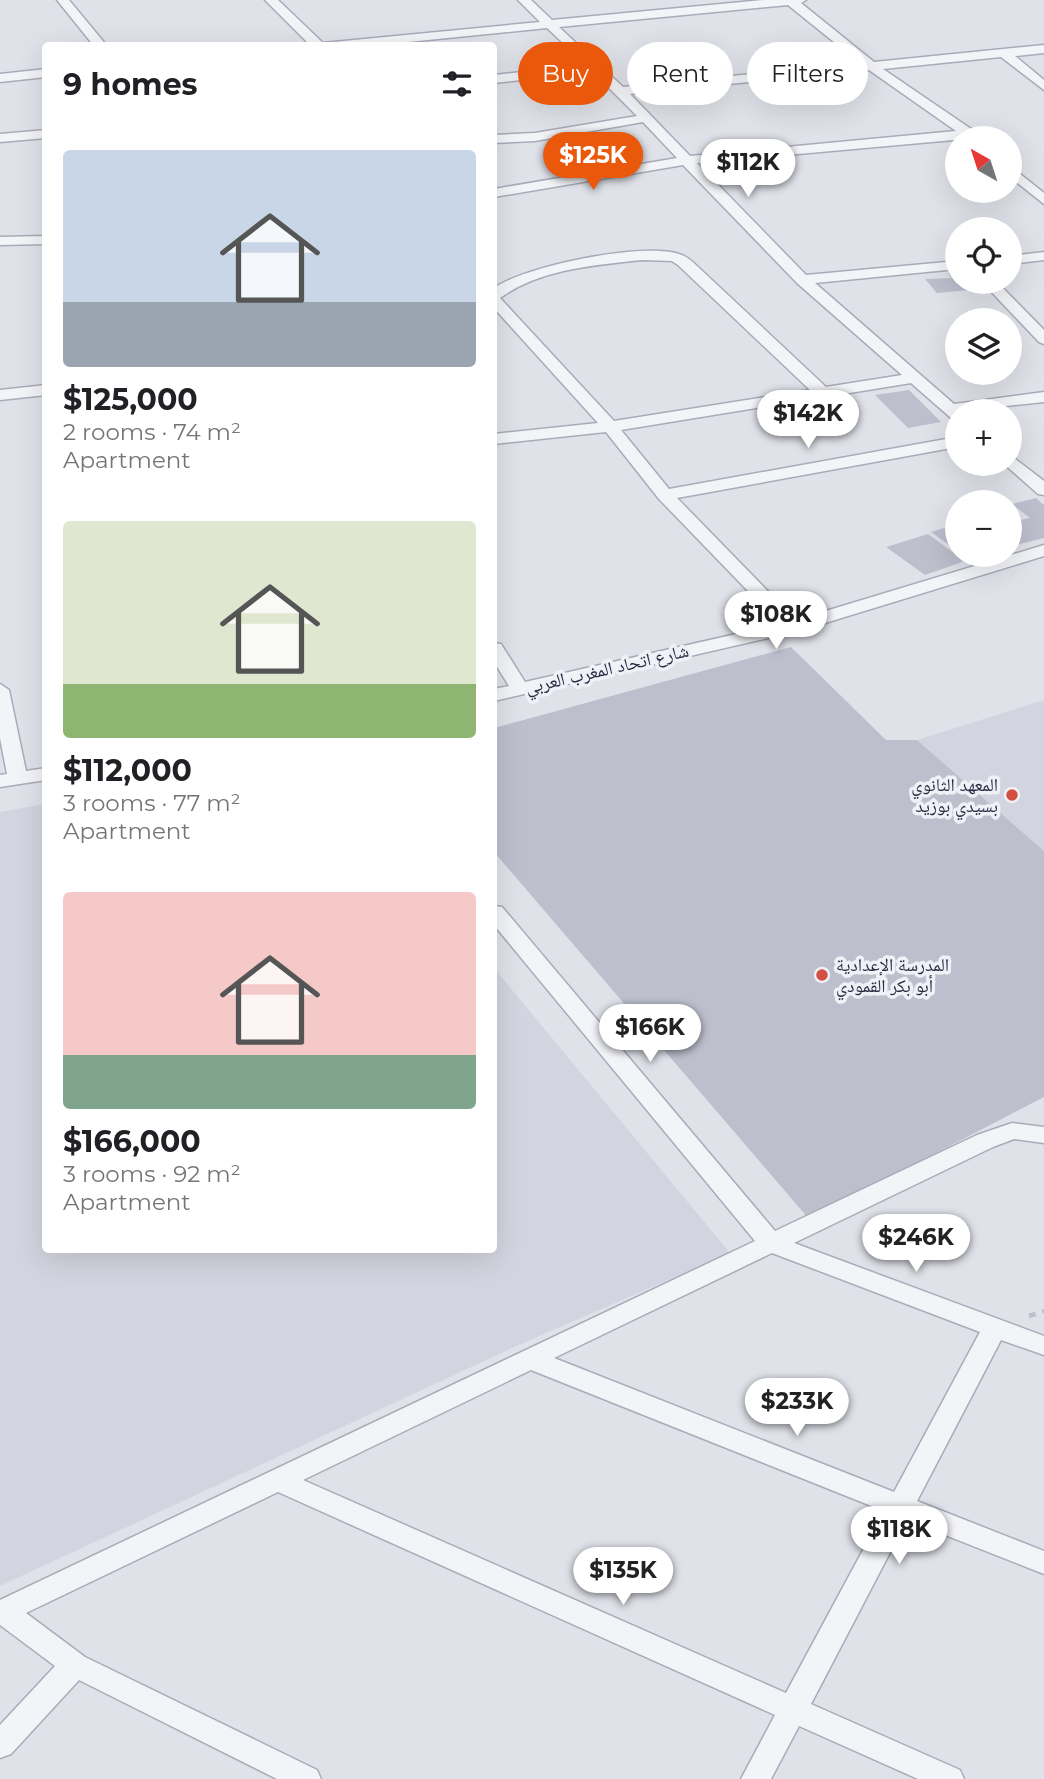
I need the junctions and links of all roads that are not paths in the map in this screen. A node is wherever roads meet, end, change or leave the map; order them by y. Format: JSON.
{"nodes":[{"id":1,"x":63,"y":0,"type":"edge"},
{"id":2,"x":271,"y":0,"type":"edge"},
{"id":3,"x":524,"y":0,"type":"edge"},
{"id":4,"x":796,"y":1,"type":"edge"},
{"id":5,"x":546,"y":22,"type":"junction"},
{"id":6,"x":98,"y":42,"type":"edge"},
{"id":7,"x":315,"y":42,"type":"edge"},
{"id":8,"x":363,"y":42,"type":"edge"},
{"id":9,"x":567,"y":42,"type":"edge"},
{"id":10,"x":1044,"y":49,"type":"edge"},
{"id":11,"x":1004,"y":53,"type":"junction"},
{"id":12,"x":871,"y":66,"type":"junction"},
{"id":13,"x":42,"y":73,"type":"edge"},
{"id":14,"x":518,"y":76,"type":"edge"},
{"id":15,"x":0,"y":78,"type":"edge"},
{"id":16,"x":497,"y":79,"type":"edge"},
{"id":17,"x":613,"y":84,"type":"edge"},
{"id":18,"x":1044,"y":86,"type":"edge"},
{"id":19,"x":621,"y":91,"type":"junction"},
{"id":20,"x":646,"y":118,"type":"junction"},
{"id":21,"x":957,"y":126,"type":"edge"},
{"id":22,"x":42,"y":134,"type":"edge"},
{"id":23,"x":0,"y":138,"type":"edge"},
{"id":24,"x":945,"y":138,"type":"edge"},
{"id":25,"x":497,"y":139,"type":"edge"},
{"id":26,"x":686,"y":160,"type":"junction"},
{"id":27,"x":1022,"y":181,"type":"edge"},
{"id":28,"x":497,"y":192,"type":"edge"},
{"id":29,"x":1044,"y":200,"type":"edge"},
{"id":30,"x":42,"y":240,"type":"edge"},
{"id":31,"x":0,"y":241,"type":"edge"},
{"id":32,"x":1044,"y":256,"type":"edge"},
{"id":33,"x":1022,"y":259,"type":"edge"},
{"id":34,"x":945,"y":266,"type":"edge"},
{"id":35,"x":802,"y":280,"type":"junction"},
{"id":36,"x":1001,"y":294,"type":"edge"},
{"id":37,"x":497,"y":295,"type":"edge"},
{"id":38,"x":497,"y":300,"type":"edge"},
{"id":39,"x":1044,"y":339,"type":"edge"},
{"id":40,"x":912,"y":378,"type":"junction"},
{"id":41,"x":42,"y":390,"type":"edge"},
{"id":42,"x":822,"y":392,"type":"junction"},
{"id":43,"x":0,"y":395,"type":"edge"},
{"id":44,"x":1044,"y":397,"type":"edge"},
{"id":45,"x":1022,"y":401,"type":"edge"},
{"id":46,"x":945,"y":405,"type":"edge"},
{"id":47,"x":610,"y":427,"type":"junction"},
{"id":48,"x":497,"y":439,"type":"edge"},
{"id":49,"x":945,"y":444,"type":"edge"},
{"id":50,"x":1022,"y":471,"type":"edge"},
{"id":51,"x":1044,"y":490,"type":"edge"},
{"id":52,"x":665,"y":495,"type":"junction"},
{"id":53,"x":1044,"y":550,"type":"edge"},
{"id":54,"x":793,"y":627,"type":"junction"},
{"id":55,"x":497,"y":653,"type":"edge"},
{"id":56,"x":520,"y":689,"type":"junction"},
{"id":57,"x":0,"y":690,"type":"edge"},
{"id":58,"x":497,"y":694,"type":"edge"},
{"id":59,"x":42,"y":775,"type":"edge"},
{"id":60,"x":9,"y":779,"type":"edge"},
{"id":61,"x":497,"y":916,"type":"edge"},
{"id":62,"x":1044,"y":1135,"type":"edge"},
{"id":63,"x":772,"y":1244,"type":"junction"},
{"id":64,"x":995,"y":1328,"type":"junction"},
{"id":65,"x":1044,"y":1346,"type":"edge"},
{"id":66,"x":532,"y":1360,"type":"junction"},
{"id":67,"x":278,"y":1480,"type":"junction"},
{"id":68,"x":903,"y":1506,"type":"junction"},
{"id":69,"x":1044,"y":1563,"type":"edge"},
{"id":70,"x":2,"y":1612,"type":"edge"},
{"id":71,"x":75,"y":1665,"type":"junction"},
{"id":72,"x":795,"y":1710,"type":"junction"},
{"id":73,"x":0,"y":1745,"type":"edge"},
{"id":74,"x":306,"y":1779,"type":"edge"},
{"id":75,"x":756,"y":1779,"type":"edge"},
{"id":76,"x":949,"y":1779,"type":"edge"}],
"edges":[{"from":1,"to":6,"type":"street"},
{"from":2,"to":7,"type":"street"},
{"from":3,"to":5,"type":"street"},
{"from":4,"to":5,"type":"street"},
{"from":4,"to":12,"type":"street"},
{"from":5,"to":8,"type":"street"},
{"from":5,"to":9,"type":"street"},
{"from":10,"to":11,"type":"street"},
{"from":11,"to":12,"type":"street"},
{"from":11,"to":18,"type":"street"},
{"from":12,"to":19,"type":"street"},
{"from":12,"to":21,"type":"street"},
{"from":13,"to":15,"type":"street"},
{"from":14,"to":16,"type":"street"},
{"from":17,"to":19,"type":"street"},
{"from":19,"to":20,"type":"street"},
{"from":20,"to":25,"type":"street"},
{"from":20,"to":26,"type":"street"},
{"from":22,"to":23,"type":"street"},
{"from":24,"to":26,"type":"street"},
{"from":26,"to":28,"type":"street"},
{"from":26,"to":35,"type":"street"},
{"from":27,"to":29,"type":"street"},
{"from":30,"to":31,"type":"street"},
{"from":32,"to":33,"type":"street"},
{"from":34,"to":35,"type":"street"},
{"from":35,"to":40,"type":"street"},
{"from":36,"to":39,"type":"street"},
{"from":37,"to":42,"type":"street"},
{"from":38,"to":47,"type":"street"},
{"from":40,"to":42,"type":"street"},
{"from":40,"to":46,"type":"street"},
{"from":41,"to":43,"type":"street"},
{"from":42,"to":47,"type":"street"},
{"from":44,"to":45,"type":"street"},
{"from":47,"to":48,"type":"street"},
{"from":47,"to":52,"type":"street"},
{"from":49,"to":52,"type":"street"},
{"from":50,"to":51,"type":"street"},
{"from":52,"to":54,"type":"street"},
{"from":53,"to":54,"type":"street","name":"شارع اتحاد المغرب العربي"},
{"from":54,"to":56,"type":"street","name":"شارع اتحاد المغرب العربي"},
{"from":55,"to":56,"type":"street"},
{"from":56,"to":58,"type":"street","name":"شارع اتحاد المغرب العربي"},
{"from":57,"to":60,"type":"street"},
{"from":59,"to":60,"type":"street"},
{"from":61,"to":63,"type":"street"},
{"from":62,"to":63,"type":"street"},
{"from":63,"to":64,"type":"street"},
{"from":63,"to":66,"type":"street"},
{"from":64,"to":65,"type":"street"},
{"from":64,"to":68,"type":"street"},
{"from":66,"to":67,"type":"street"},
{"from":66,"to":68,"type":"street"},
{"from":67,"to":70,"type":"street"},
{"from":67,"to":72,"type":"street"},
{"from":68,"to":69,"type":"street"},
{"from":68,"to":72,"type":"street"},
{"from":70,"to":71,"type":"street"},
{"from":71,"to":73,"type":"street"},
{"from":71,"to":74,"type":"street"},
{"from":72,"to":75,"type":"street"},
{"from":72,"to":76,"type":"street"}]}
